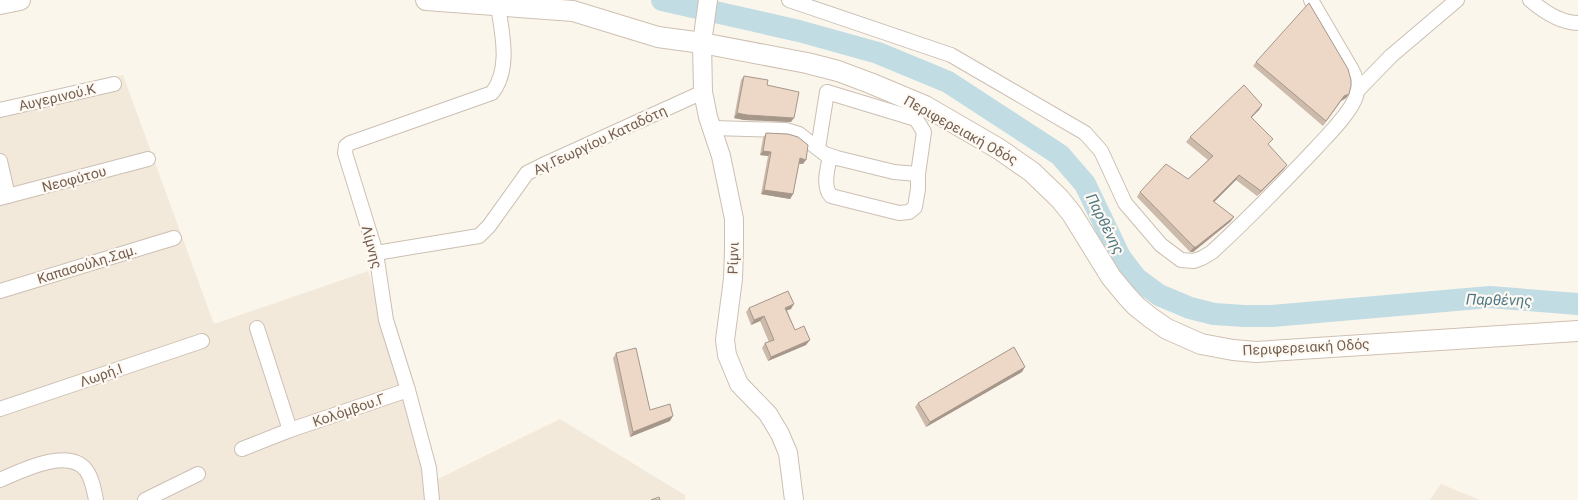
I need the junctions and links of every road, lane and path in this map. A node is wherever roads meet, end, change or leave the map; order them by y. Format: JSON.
{"nodes":[{"id":1,"x":20,"y":0,"type":"edge"},
{"id":2,"x":426,"y":0,"type":"edge"},
{"id":3,"x":708,"y":0,"type":"edge"},
{"id":4,"x":789,"y":0,"type":"edge"},
{"id":5,"x":1312,"y":0,"type":"edge"},
{"id":6,"x":1456,"y":0,"type":"edge"},
{"id":7,"x":1530,"y":0,"type":"edge"},
{"id":8,"x":0,"y":4,"type":"edge"},
{"id":9,"x":498,"y":6,"type":"junction"},
{"id":10,"x":1578,"y":23,"type":"edge"},
{"id":11,"x":703,"y":34,"type":"junction"},
{"id":12,"x":114,"y":84,"type":"dead end"},
{"id":13,"x":1358,"y":90,"type":"junction"},
{"id":14,"x":703,"y":92,"type":"junction"},
{"id":15,"x":0,"y":110,"type":"edge"},
{"id":16,"x":712,"y":128,"type":"junction"},
{"id":17,"x":818,"y":148,"type":"junction"},
{"id":18,"x":830,"y":156,"type":"junction"},
{"id":19,"x":148,"y":159,"type":"dead end"},
{"id":20,"x":0,"y":161,"type":"edge"},
{"id":21,"x":918,"y":174,"type":"junction"},
{"id":22,"x":4,"y":197,"type":"edge"},
{"id":23,"x":174,"y":238,"type":"dead end"},
{"id":24,"x":376,"y":253,"type":"junction"},
{"id":25,"x":0,"y":291,"type":"edge"},
{"id":26,"x":257,"y":328,"type":"dead end"},
{"id":27,"x":1578,"y":331,"type":"edge"},
{"id":28,"x":202,"y":341,"type":"dead end"},
{"id":29,"x":408,"y":390,"type":"junction"},
{"id":30,"x":0,"y":409,"type":"edge"},
{"id":31,"x":290,"y":430,"type":"junction"},
{"id":32,"x":242,"y":449,"type":"dead end"},
{"id":33,"x":198,"y":474,"type":"dead end"},
{"id":34,"x":0,"y":480,"type":"edge"},
{"id":35,"x":96,"y":500,"type":"edge"},
{"id":36,"x":145,"y":500,"type":"edge"},
{"id":37,"x":432,"y":500,"type":"edge"},
{"id":38,"x":794,"y":500,"type":"edge"}],
"edges":[{"from":1,"to":8,"type":"main road"},
{"from":2,"to":9,"type":"main road","name":"Περιφερειακή Οδός"},
{"from":3,"to":11,"type":"street","name":"Ρίμνι"},
{"from":4,"to":13,"type":"street"},
{"from":5,"to":13,"type":"street"},
{"from":6,"to":13,"type":"street"},
{"from":7,"to":10,"type":"street"},
{"from":9,"to":11,"type":"main road","name":"Περιφερειακή Οδός"},
{"from":9,"to":24,"type":"street","name":"Λίμνης"},
{"from":11,"to":14,"type":"street","name":"Ρίμνι"},
{"from":11,"to":27,"type":"main road","name":"Περιφερειακή Οδός"},
{"from":12,"to":15,"type":"street","name":"Αυγερινού.Κ"},
{"from":14,"to":16,"type":"street","name":"Ρίμνι"},
{"from":14,"to":24,"type":"street","name":"Αγ.Γεωργίου Καταδότη"},
{"from":16,"to":17,"type":"street"},
{"from":16,"to":38,"type":"street","name":"Ρίμνι"},
{"from":17,"to":18,"type":"street"},
{"from":17,"to":21,"type":"street"},
{"from":18,"to":21,"type":"street"},
{"from":18,"to":21,"type":"street"},
{"from":19,"to":22,"type":"street","name":"Νεοφύτου"},
{"from":20,"to":22,"type":"street"},
{"from":23,"to":25,"type":"street","name":"Καπασούλη.Σαμ."},
{"from":24,"to":29,"type":"street","name":"Λίμνης"},
{"from":26,"to":31,"type":"street"},
{"from":28,"to":30,"type":"street","name":"Λωρή.Ι"},
{"from":29,"to":31,"type":"street","name":"Κολόμβου.Γ"},
{"from":29,"to":37,"type":"street","name":"Λίμνης"},
{"from":31,"to":32,"type":"street","name":"Κολόμβου.Γ"},
{"from":33,"to":36,"type":"street"},
{"from":34,"to":35,"type":"street"}]}
